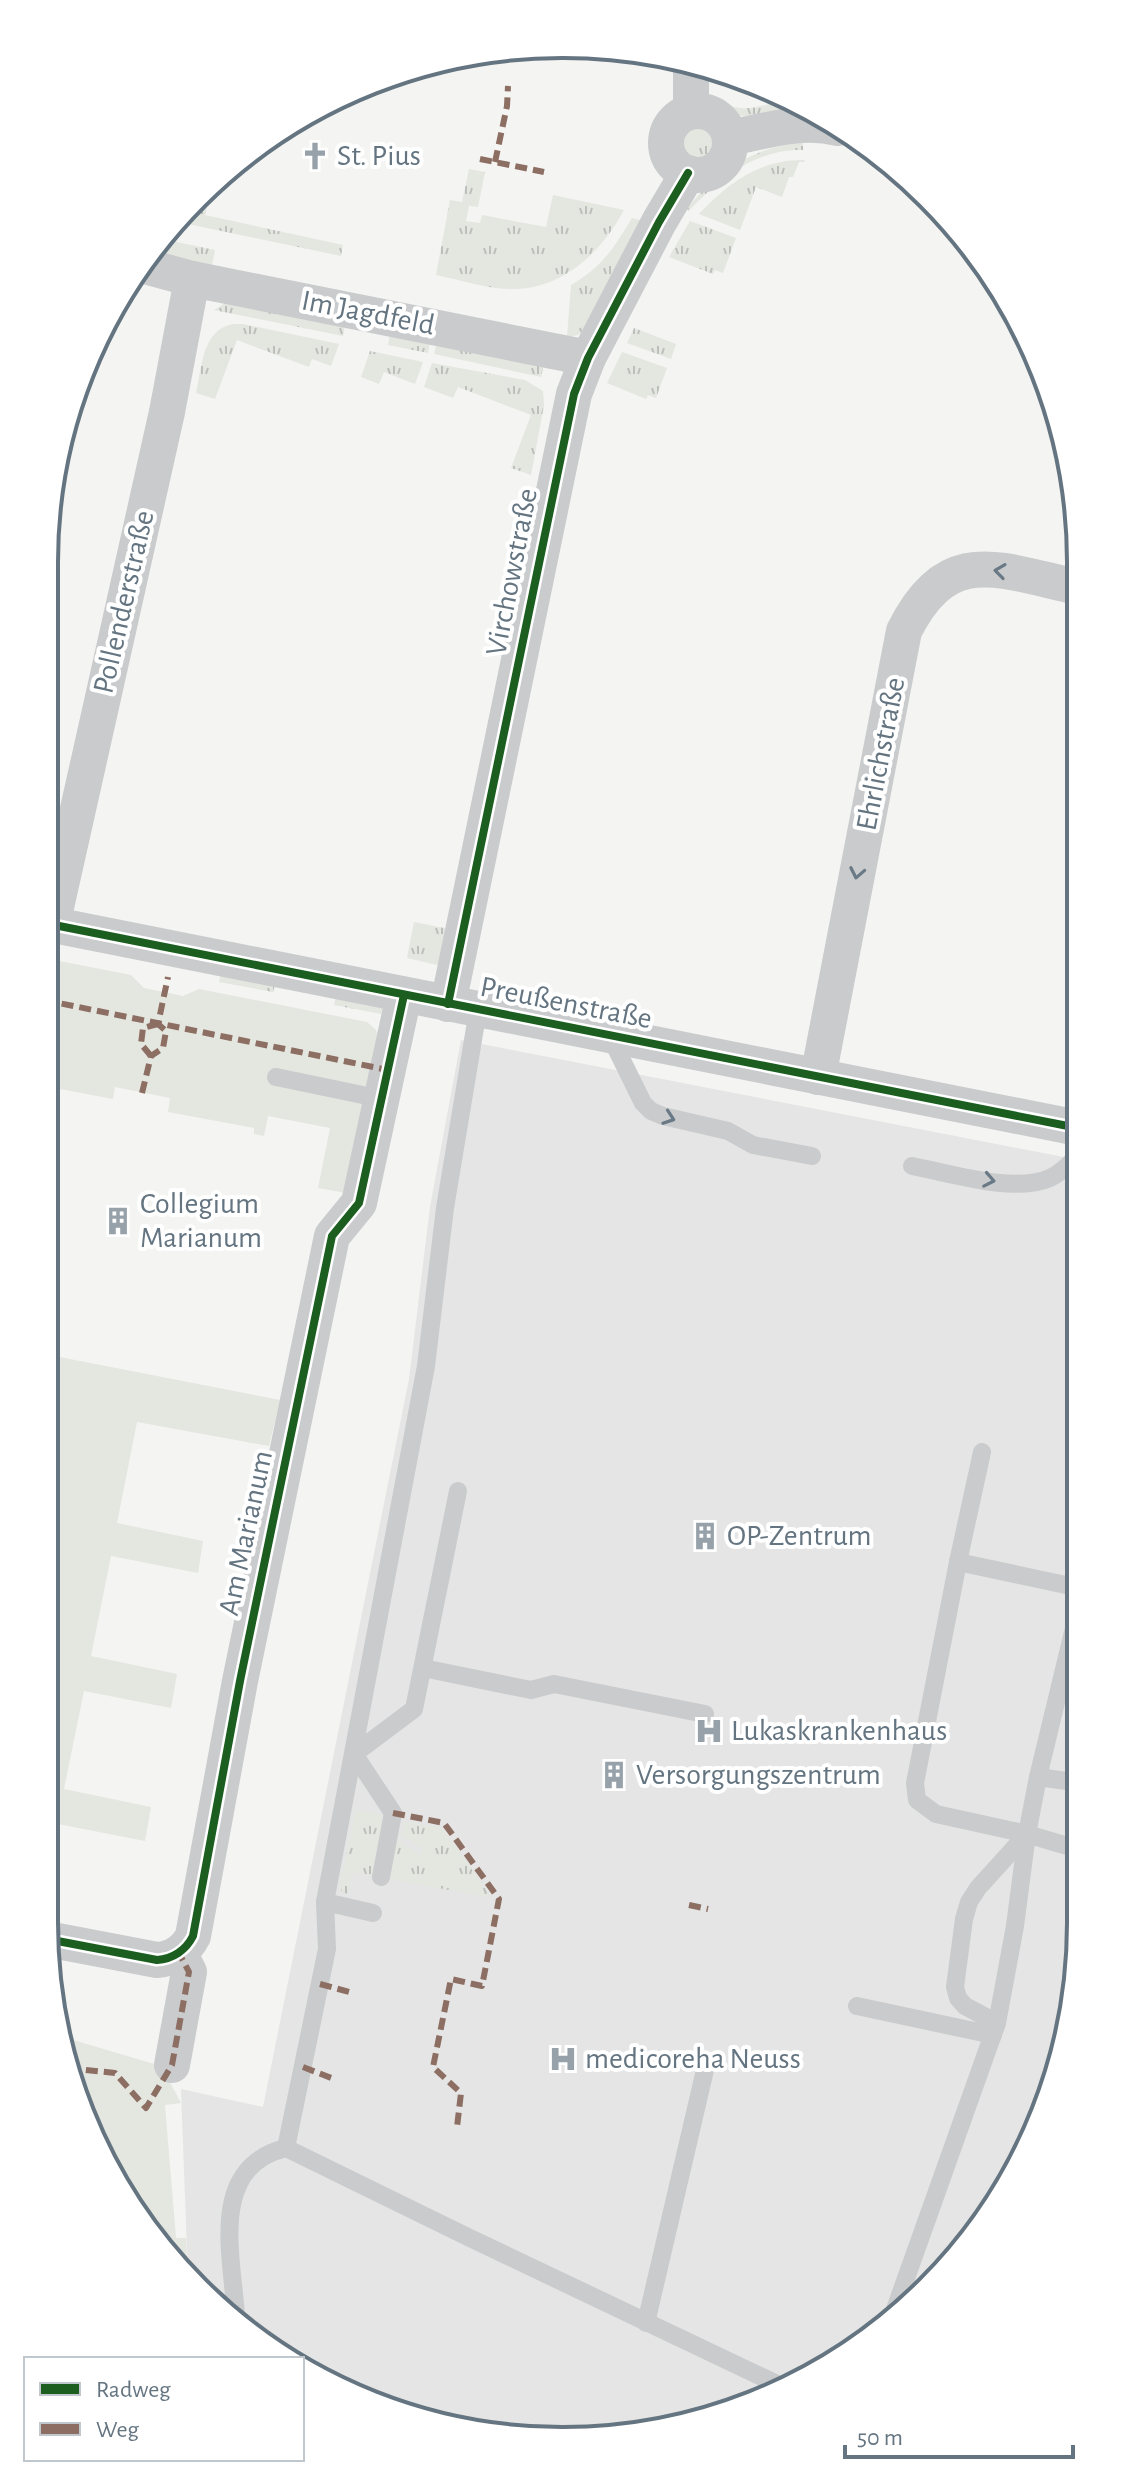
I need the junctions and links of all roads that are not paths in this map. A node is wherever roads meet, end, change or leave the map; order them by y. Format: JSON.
{"nodes":[{"id":1,"x":691,"y":75,"type":"edge"},
{"id":2,"x":691,"y":111,"type":"junction"},
{"id":3,"x":812,"y":124,"type":"edge"},
{"id":4,"x":730,"y":138,"type":"junction"},
{"id":5,"x":688,"y":173,"type":"junction"},
{"id":6,"x":153,"y":268,"type":"edge"},
{"id":7,"x":192,"y":279,"type":"junction"},
{"id":8,"x":588,"y":358,"type":"junction"},
{"id":9,"x":1067,"y":585,"type":"edge"},
{"id":10,"x":58,"y":881,"type":"edge"},
{"id":11,"x":58,"y":926,"type":"edge"},
{"id":12,"x":404,"y":995,"type":"junction"},
{"id":13,"x":463,"y":1007,"type":"junction"},
{"id":14,"x":610,"y":1036,"type":"junction"},
{"id":15,"x":276,"y":1077,"type":"dead end"},
{"id":16,"x":818,"y":1077,"type":"junction"},
{"id":17,"x":382,"y":1099,"type":"junction"},
{"id":18,"x":1067,"y":1126,"type":"edge"},
{"id":19,"x":812,"y":1156,"type":"dead end"},
{"id":20,"x":912,"y":1166,"type":"dead end"},
{"id":21,"x":1067,"y":1168,"type":"edge"},
{"id":22,"x":982,"y":1452,"type":"dead end"},
{"id":23,"x":458,"y":1491,"type":"dead end"},
{"id":24,"x":958,"y":1562,"type":"junction"},
{"id":25,"x":1067,"y":1585,"type":"edge"},
{"id":26,"x":1067,"y":1657,"type":"edge"},
{"id":27,"x":423,"y":1668,"type":"junction"},
{"id":28,"x":705,"y":1714,"type":"dead end"},
{"id":29,"x":354,"y":1754,"type":"junction"},
{"id":30,"x":1038,"y":1777,"type":"junction"},
{"id":31,"x":1067,"y":1781,"type":"edge"},
{"id":32,"x":1027,"y":1834,"type":"junction"},
{"id":33,"x":1067,"y":1846,"type":"edge"},
{"id":34,"x":381,"y":1877,"type":"dead end"},
{"id":35,"x":325,"y":1902,"type":"junction"},
{"id":36,"x":373,"y":1913,"type":"dead end"},
{"id":37,"x":59,"y":1941,"type":"edge"},
{"id":38,"x":179,"y":1953,"type":"junction"},
{"id":39,"x":857,"y":2006,"type":"dead end"},
{"id":40,"x":995,"y":2029,"type":"junction"},
{"id":41,"x":172,"y":2065,"type":"dead end"},
{"id":42,"x":705,"y":2070,"type":"dead end"},
{"id":43,"x":286,"y":2148,"type":"junction"},
{"id":44,"x":899,"y":2298,"type":"edge"},
{"id":45,"x":235,"y":2307,"type":"edge"},
{"id":46,"x":646,"y":2323,"type":"junction"},
{"id":47,"x":772,"y":2382,"type":"edge"}],
"edges":[{"from":1,"to":2,"type":"street"},
{"from":2,"to":4,"type":"street"},
{"from":2,"to":5,"type":"street"},
{"from":3,"to":4,"type":"street"},
{"from":4,"to":5,"type":"street"},
{"from":5,"to":8,"type":"street","name":"Virchowstraße"},
{"from":6,"to":7,"type":"street","name":"Im Jagdfeld"},
{"from":7,"to":8,"type":"street","name":"Im Jagdfeld"},
{"from":7,"to":10,"type":"street","name":"Pollenderstraße"},
{"from":8,"to":13,"type":"street","name":"Virchowstraße"},
{"from":9,"to":16,"type":"street","name":"Ehrlichstraße","one_way":true},
{"from":11,"to":12,"type":"street","name":"Preußenstraße"},
{"from":12,"to":13,"type":"street","name":"Preußenstraße"},
{"from":12,"to":17,"type":"street","name":"Am Marianum"},
{"from":13,"to":14,"type":"street","name":"Preußenstraße"},
{"from":13,"to":29,"type":"lane"},
{"from":14,"to":16,"type":"street","name":"Preußenstraße"},
{"from":14,"to":19,"type":"lane","one_way":true},
{"from":15,"to":17,"type":"lane"},
{"from":16,"to":18,"type":"street","name":"Preußenstraße"},
{"from":17,"to":38,"type":"street","name":"Am Marianum"},
{"from":20,"to":21,"type":"lane","one_way":true},
{"from":22,"to":24,"type":"lane"},
{"from":23,"to":27,"type":"lane"},
{"from":24,"to":25,"type":"lane"},
{"from":24,"to":32,"type":"lane"},
{"from":26,"to":30,"type":"lane"},
{"from":27,"to":28,"type":"lane"},
{"from":27,"to":29,"type":"lane"},
{"from":29,"to":34,"type":"lane"},
{"from":29,"to":35,"type":"lane"},
{"from":30,"to":31,"type":"lane"},
{"from":30,"to":32,"type":"lane"},
{"from":32,"to":33,"type":"lane"},
{"from":32,"to":40,"type":"lane"},
{"from":32,"to":40,"type":"lane"},
{"from":35,"to":36,"type":"lane"},
{"from":35,"to":43,"type":"lane"},
{"from":37,"to":38,"type":"street"},
{"from":38,"to":41,"type":"street"},
{"from":39,"to":40,"type":"lane"},
{"from":40,"to":44,"type":"lane"},
{"from":42,"to":46,"type":"lane"},
{"from":43,"to":45,"type":"lane"},
{"from":43,"to":46,"type":"lane"},
{"from":46,"to":47,"type":"lane"}]}
